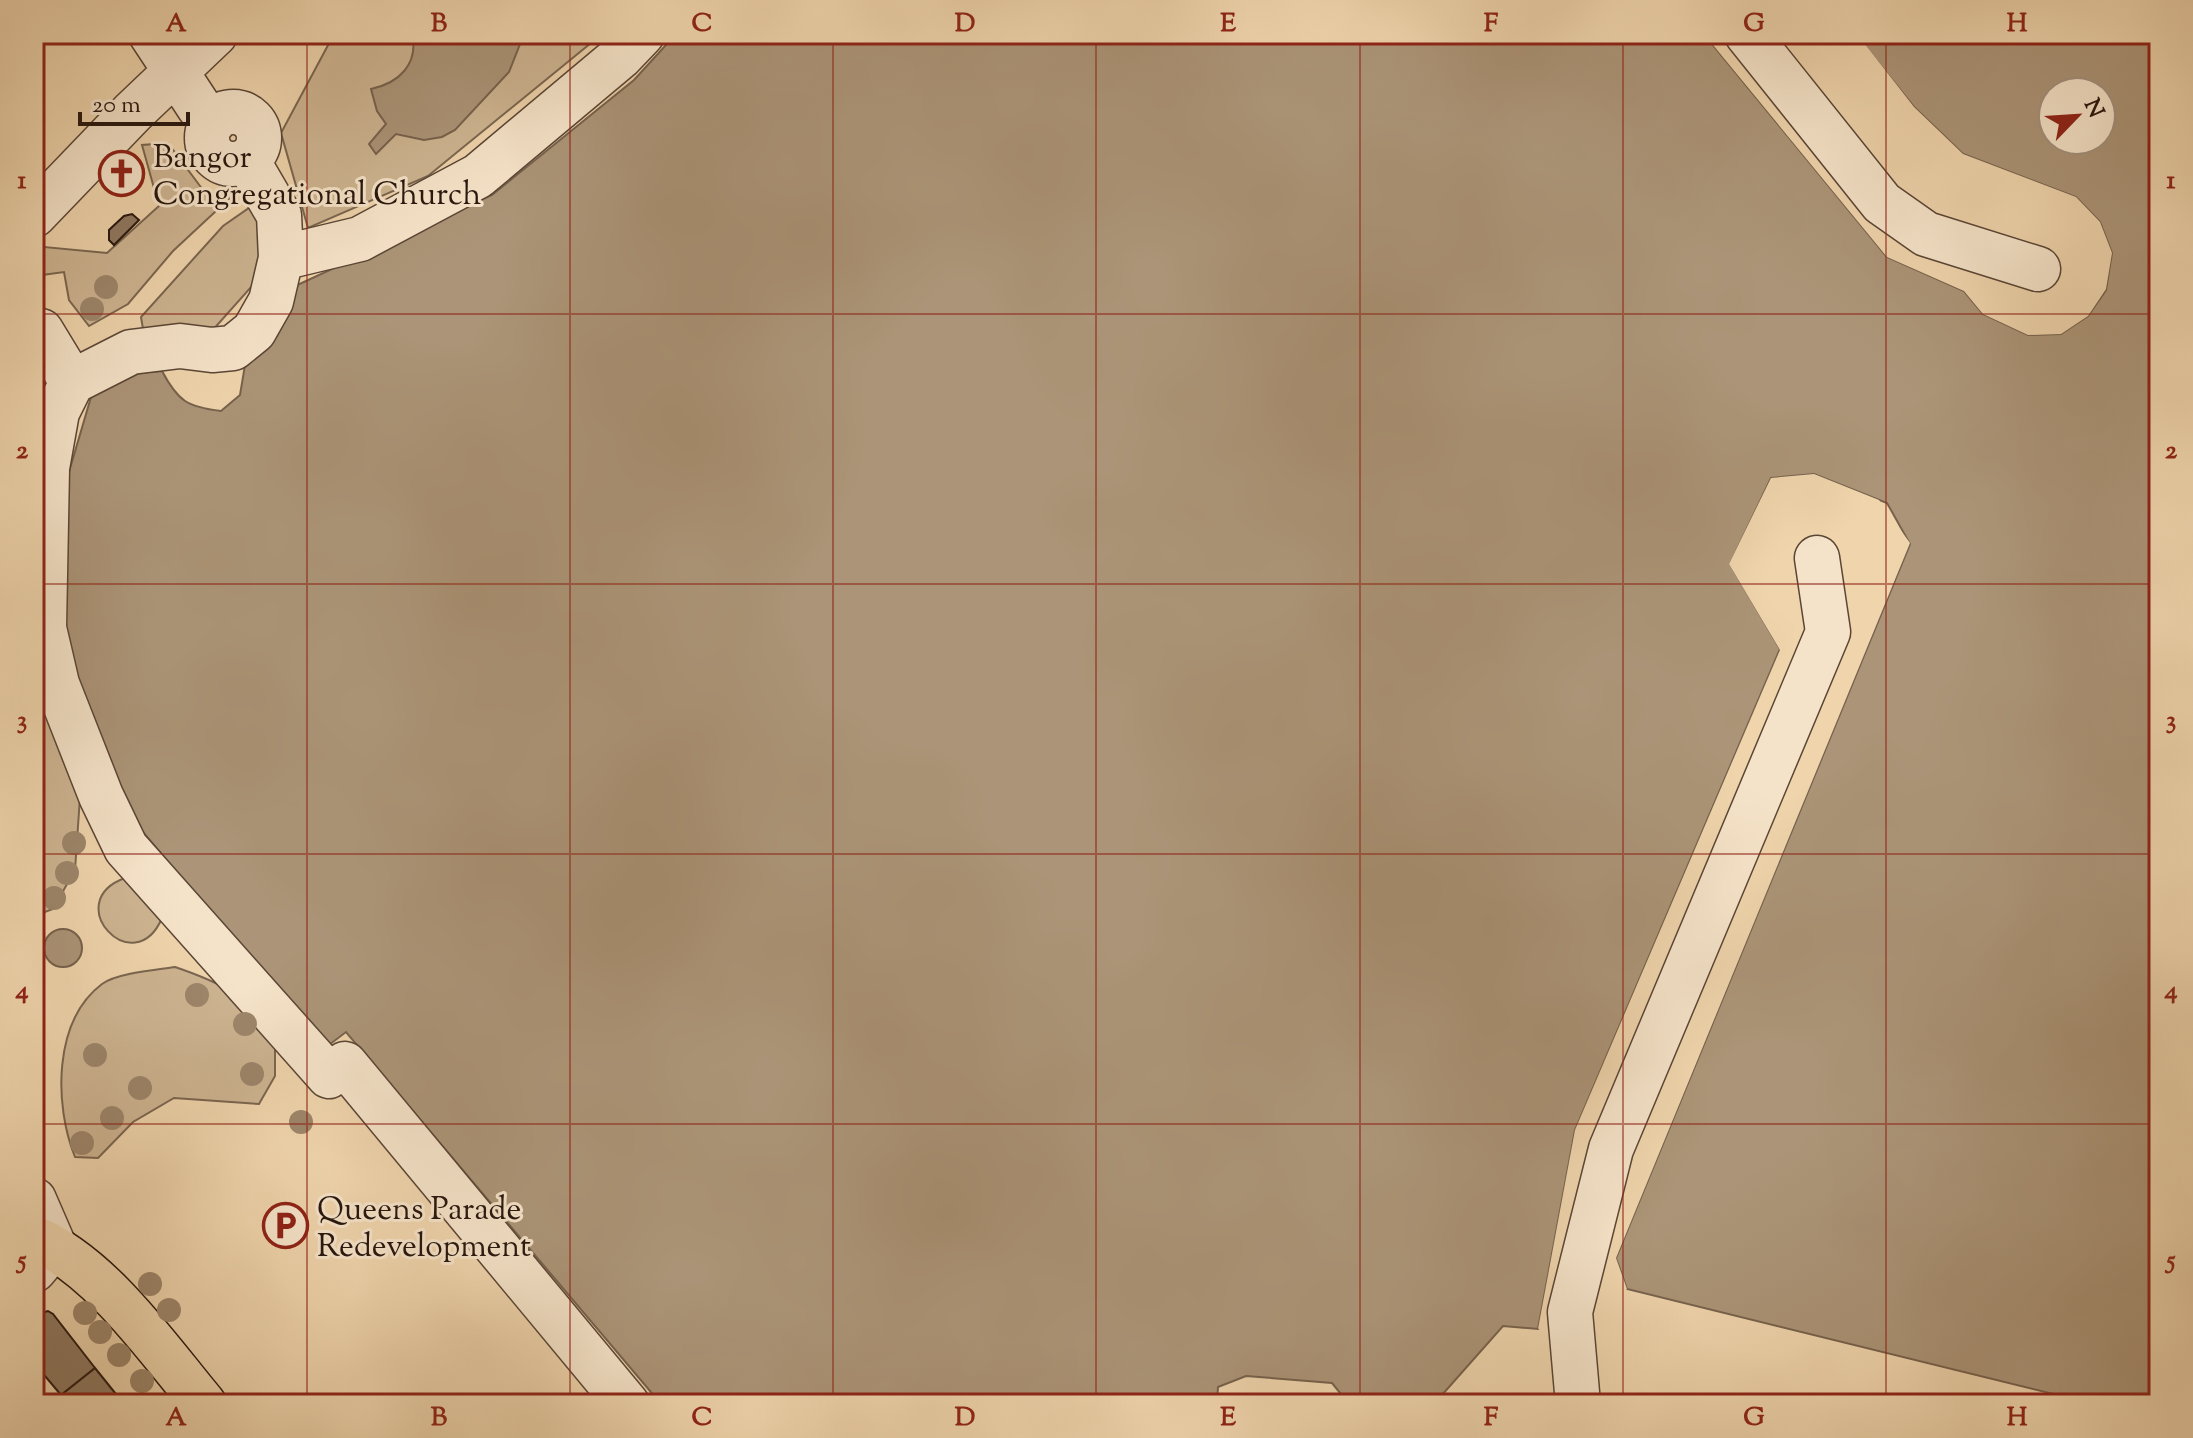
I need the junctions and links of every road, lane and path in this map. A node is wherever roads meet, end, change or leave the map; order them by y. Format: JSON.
{"nodes":[{"id":1,"x":151,"y":34,"type":"edge"},
{"id":2,"x":215,"y":34,"type":"edge"},
{"id":3,"x":642,"y":34,"type":"edge"},
{"id":4,"x":1747,"y":34,"type":"edge"},
{"id":5,"x":175,"y":70,"type":"junction"},
{"id":6,"x":34,"y":215,"type":"edge"},
{"id":7,"x":281,"y":258,"type":"junction"},
{"id":8,"x":2038,"y":269,"type":"dead end"},
{"id":9,"x":41,"y":331,"type":"dead end"},
{"id":10,"x":72,"y":382,"type":"junction"},
{"id":11,"x":1817,"y":558,"type":"dead end"},
{"id":12,"x":34,"y":1200,"type":"edge"},
{"id":13,"x":41,"y":1251,"type":"edge"},
{"id":14,"x":204,"y":1404,"type":"edge"},
{"id":15,"x":627,"y":1404,"type":"edge"},
{"id":16,"x":1578,"y":1404,"type":"edge"}],
"edges":[{"from":1,"to":5,"type":"street"},
{"from":2,"to":5,"type":"street"},
{"from":3,"to":7,"type":"street"},
{"from":4,"to":8,"type":"street"},
{"from":5,"to":6,"type":"street"},
{"from":5,"to":7,"type":"street"},
{"from":7,"to":10,"type":"street"},
{"from":9,"to":10,"type":"street"},
{"from":10,"to":15,"type":"street"},
{"from":11,"to":16,"type":"street"},
{"from":12,"to":13,"type":"street"},
{"from":13,"to":14,"type":"main road"}]}
